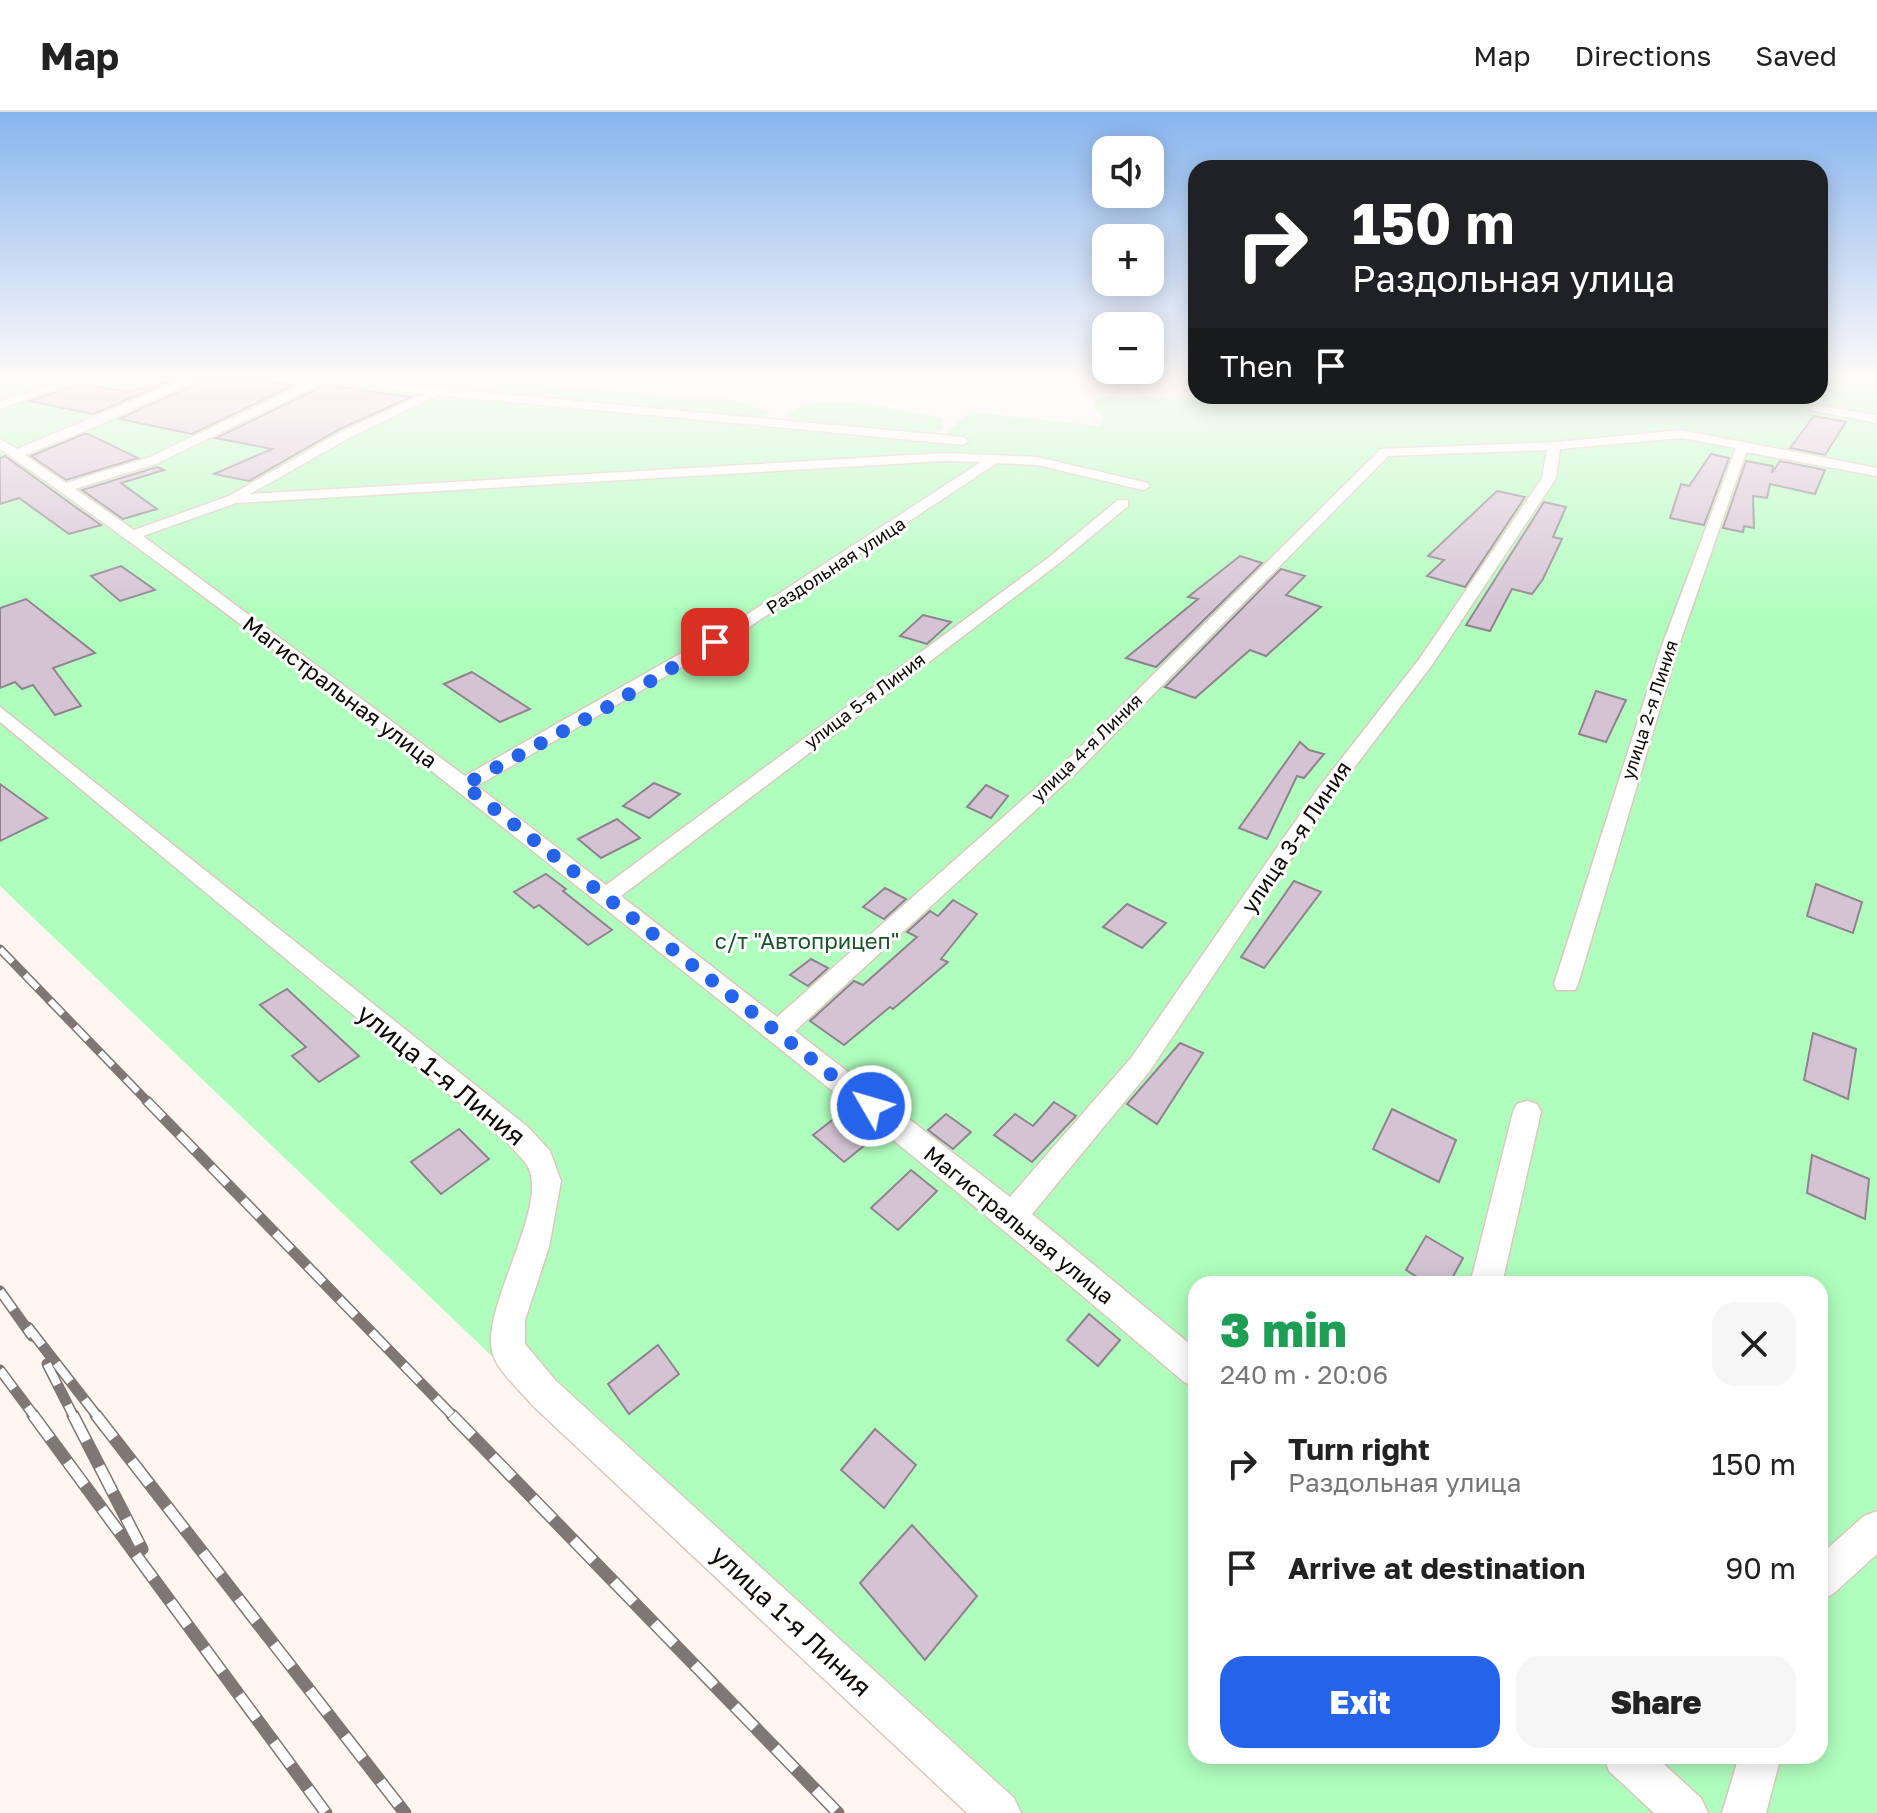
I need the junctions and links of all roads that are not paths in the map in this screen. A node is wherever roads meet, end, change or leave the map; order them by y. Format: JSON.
{"nodes":[{"id":1,"x":18,"y":455,"type":"edge"},
{"id":2,"x":163,"y":455,"type":"edge"},
{"id":3,"x":308,"y":455,"type":"edge"},
{"id":4,"x":1382,"y":455,"type":"edge"},
{"id":5,"x":1551,"y":455,"type":"edge"},
{"id":6,"x":1739,"y":455,"type":"edge"},
{"id":7,"x":1799,"y":455,"type":"edge"},
{"id":8,"x":996,"y":458,"type":"junction"},
{"id":9,"x":1877,"y":472,"type":"edge"},
{"id":10,"x":1143,"y":486,"type":"dead end"},
{"id":11,"x":63,"y":488,"type":"junction"},
{"id":12,"x":234,"y":499,"type":"junction"},
{"id":13,"x":1123,"y":503,"type":"dead end"},
{"id":14,"x":132,"y":535,"type":"junction"},
{"id":15,"x":0,"y":713,"type":"edge"},
{"id":16,"x":464,"y":785,"type":"junction"},
{"id":17,"x":605,"y":897,"type":"junction"},
{"id":18,"x":1566,"y":984,"type":"dead end"},
{"id":19,"x":777,"y":1032,"type":"junction"},
{"id":20,"x":1527,"y":1112,"type":"dead end"},
{"id":21,"x":1012,"y":1216,"type":"junction"},
{"id":22,"x":1488,"y":1276,"type":"edge"},
{"id":23,"x":1188,"y":1363,"type":"edge"},
{"id":24,"x":1877,"y":1529,"type":"edge"},
{"id":25,"x":1828,"y":1574,"type":"edge"},
{"id":26,"x":1633,"y":1764,"type":"edge"},
{"id":27,"x":1758,"y":1764,"type":"edge"},
{"id":28,"x":999,"y":1813,"type":"edge"},
{"id":29,"x":1686,"y":1813,"type":"edge"},
{"id":30,"x":1744,"y":1813,"type":"edge"}],
"edges":[{"from":1,"to":11,"type":"street","name":"Магистральная улица"},
{"from":2,"to":11,"type":"street"},
{"from":3,"to":12,"type":"street"},
{"from":4,"to":19,"type":"street","name":"улица 4-я Линия"},
{"from":5,"to":21,"type":"street","name":"улица 3-я Линия"},
{"from":6,"to":18,"type":"street","name":"улица 2-я Линия"},
{"from":7,"to":9,"type":"street"},
{"from":8,"to":10,"type":"street"},
{"from":8,"to":12,"type":"street"},
{"from":8,"to":16,"type":"street","name":"Раздольная улица"},
{"from":11,"to":14,"type":"street","name":"Магистральная улица"},
{"from":12,"to":14,"type":"street"},
{"from":13,"to":17,"type":"street","name":"улица 5-я Линия"},
{"from":14,"to":16,"type":"street","name":"Магистральная улица"},
{"from":15,"to":28,"type":"street","name":"улица 1-я Линия"},
{"from":16,"to":17,"type":"street","name":"Магистральная улица"},
{"from":17,"to":19,"type":"street","name":"Магистральная улица"},
{"from":19,"to":21,"type":"street","name":"Магистральная улица"},
{"from":20,"to":22,"type":"street"},
{"from":21,"to":23,"type":"street","name":"Магистральная улица"},
{"from":24,"to":25,"type":"street"},
{"from":26,"to":29,"type":"street"},
{"from":27,"to":30,"type":"street"}]}
